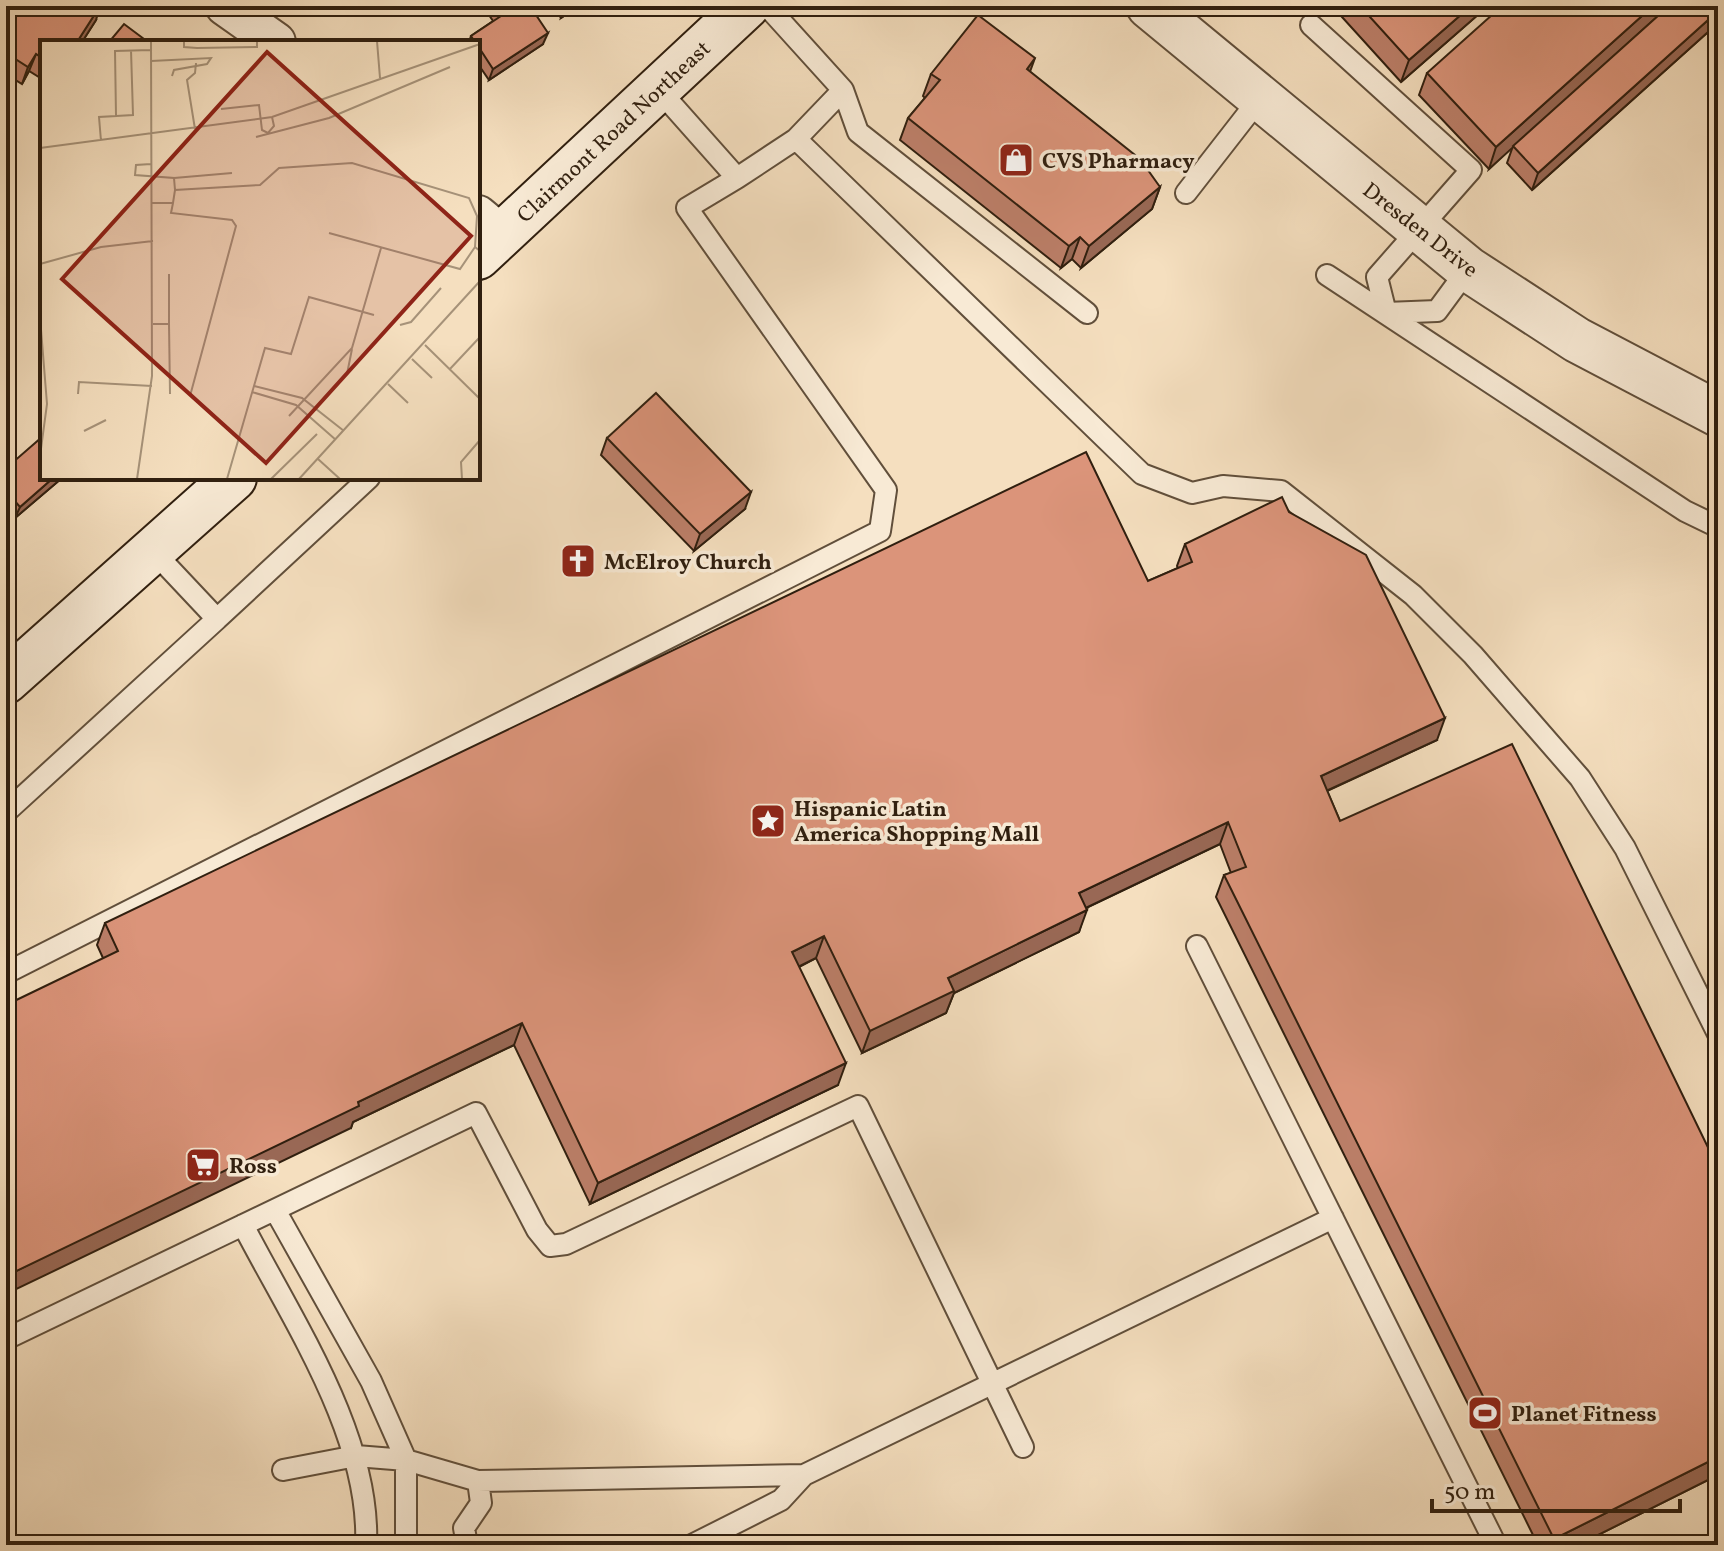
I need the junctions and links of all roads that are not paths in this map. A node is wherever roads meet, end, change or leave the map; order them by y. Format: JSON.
{"nodes":[{"id":1,"x":225,"y":6,"type":"edge"},
{"id":2,"x":747,"y":6,"type":"edge"},
{"id":3,"x":767,"y":6,"type":"edge"},
{"id":4,"x":1149,"y":6,"type":"edge"},
{"id":5,"x":1311,"y":25,"type":"dead end"},
{"id":6,"x":273,"y":40,"type":"edge"},
{"id":7,"x":658,"y":89,"type":"junction"},
{"id":8,"x":843,"y":90,"type":"junction"},
{"id":9,"x":1260,"y":98,"type":"junction"},
{"id":10,"x":796,"y":139,"type":"junction"},
{"id":11,"x":737,"y":178,"type":"junction"},
{"id":12,"x":1186,"y":193,"type":"dead end"},
{"id":13,"x":1417,"y":228,"type":"junction"},
{"id":14,"x":486,"y":236,"type":"edge"},
{"id":15,"x":1468,"y":269,"type":"junction"},
{"id":16,"x":1327,"y":275,"type":"dead end"},
{"id":17,"x":1087,"y":313,"type":"dead end"},
{"id":18,"x":1386,"y":313,"type":"junction"},
{"id":19,"x":1718,"y":414,"type":"edge"},
{"id":20,"x":232,"y":480,"type":"edge"},
{"id":21,"x":367,"y":480,"type":"edge"},
{"id":22,"x":1718,"y":527,"type":"edge"},
{"id":23,"x":153,"y":551,"type":"junction"},
{"id":24,"x":217,"y":619,"type":"junction"},
{"id":25,"x":6,"y":681,"type":"edge"},
{"id":26,"x":6,"y":812,"type":"edge"},
{"id":27,"x":1197,"y":946,"type":"dead end"},
{"id":28,"x":6,"y":973,"type":"edge"},
{"id":29,"x":1718,"y":1034,"type":"edge"},
{"id":30,"x":275,"y":1210,"type":"junction"},
{"id":31,"x":1333,"y":1218,"type":"junction"},
{"id":32,"x":243,"y":1225,"type":"junction"},
{"id":33,"x":6,"y":1339,"type":"edge"},
{"id":34,"x":992,"y":1383,"type":"junction"},
{"id":35,"x":1023,"y":1447,"type":"dead end"},
{"id":36,"x":356,"y":1456,"type":"junction"},
{"id":37,"x":406,"y":1460,"type":"junction"},
{"id":38,"x":283,"y":1470,"type":"dead end"},
{"id":39,"x":804,"y":1475,"type":"junction"},
{"id":40,"x":478,"y":1481,"type":"junction"},
{"id":41,"x":366,"y":1545,"type":"edge"},
{"id":42,"x":406,"y":1545,"type":"edge"},
{"id":43,"x":467,"y":1545,"type":"edge"},
{"id":44,"x":692,"y":1545,"type":"edge"},
{"id":45,"x":1496,"y":1545,"type":"edge"}],
"edges":[{"from":1,"to":6,"type":"street"},
{"from":2,"to":7,"type":"street","name":"Clairmont Road Northeast"},
{"from":3,"to":8,"type":"lane"},
{"from":4,"to":9,"type":"street","name":"Dresden Drive"},
{"from":5,"to":13,"type":"lane"},
{"from":7,"to":11,"type":"lane"},
{"from":7,"to":14,"type":"street","name":"Clairmont Road Northeast"},
{"from":8,"to":10,"type":"lane"},
{"from":8,"to":17,"type":"lane"},
{"from":9,"to":12,"type":"lane"},
{"from":9,"to":13,"type":"street","name":"Dresden Drive"},
{"from":10,"to":11,"type":"lane"},
{"from":10,"to":29,"type":"lane"},
{"from":11,"to":28,"type":"lane"},
{"from":13,"to":15,"type":"street","name":"Dresden Drive"},
{"from":13,"to":18,"type":"lane"},
{"from":15,"to":18,"type":"lane"},
{"from":15,"to":19,"type":"street","name":"Dresden Drive"},
{"from":16,"to":18,"type":"lane"},
{"from":18,"to":22,"type":"lane"},
{"from":20,"to":23,"type":"street"},
{"from":21,"to":24,"type":"lane"},
{"from":23,"to":24,"type":"lane"},
{"from":23,"to":25,"type":"street"},
{"from":24,"to":26,"type":"lane"},
{"from":27,"to":31,"type":"lane"},
{"from":30,"to":32,"type":"lane"},
{"from":30,"to":34,"type":"lane"},
{"from":30,"to":37,"type":"lane"},
{"from":31,"to":34,"type":"lane"},
{"from":31,"to":45,"type":"lane"},
{"from":32,"to":33,"type":"lane"},
{"from":32,"to":36,"type":"lane"},
{"from":34,"to":35,"type":"lane"},
{"from":34,"to":39,"type":"lane"},
{"from":36,"to":37,"type":"lane"},
{"from":36,"to":38,"type":"lane"},
{"from":36,"to":41,"type":"lane"},
{"from":37,"to":40,"type":"lane"},
{"from":37,"to":42,"type":"lane"},
{"from":39,"to":40,"type":"lane"},
{"from":39,"to":44,"type":"lane"},
{"from":40,"to":43,"type":"lane"}]}
